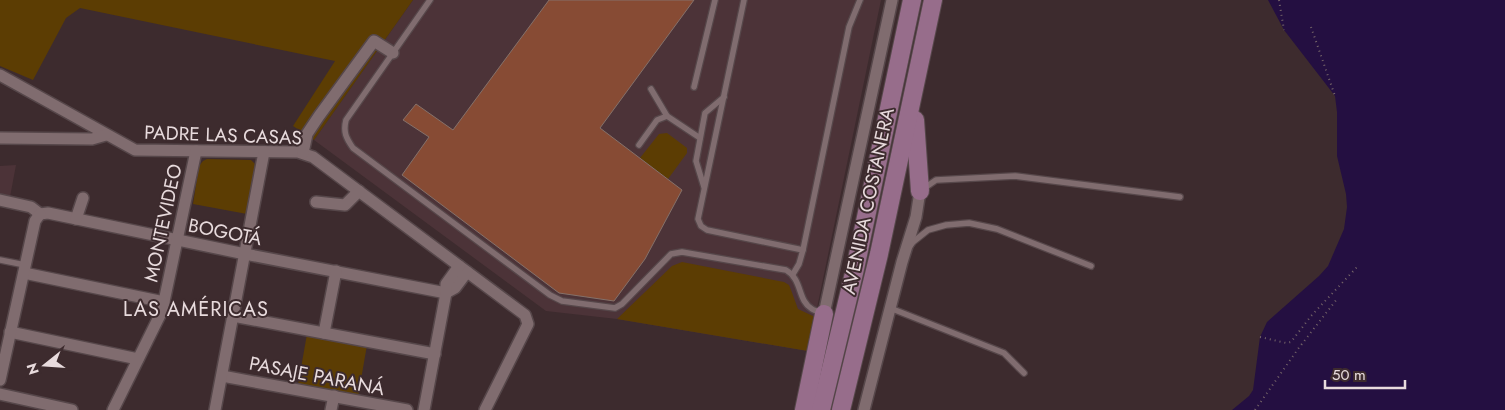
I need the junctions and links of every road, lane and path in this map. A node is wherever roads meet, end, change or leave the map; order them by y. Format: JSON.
{"nodes":[{"id":1,"x":430,"y":0,"type":"edge"},
{"id":2,"x":715,"y":0,"type":"edge"},
{"id":3,"x":744,"y":0,"type":"edge"},
{"id":4,"x":860,"y":0,"type":"edge"},
{"id":5,"x":892,"y":0,"type":"edge"},
{"id":6,"x":912,"y":0,"type":"edge"},
{"id":7,"x":933,"y":0,"type":"edge"},
{"id":8,"x":1279,"y":0,"type":"edge"},
{"id":9,"x":1311,"y":27,"type":"dead end"},
{"id":10,"x":1284,"y":30,"type":"dead end"},
{"id":11,"x":393,"y":53,"type":"junction"},
{"id":12,"x":0,"y":75,"type":"edge"},
{"id":13,"x":916,"y":82,"type":"junction"},
{"id":14,"x":694,"y":87,"type":"dead end"},
{"id":15,"x":651,"y":88,"type":"dead end"},
{"id":16,"x":1336,"y":96,"type":"dead end"},
{"id":17,"x":724,"y":97,"type":"junction"},
{"id":18,"x":668,"y":116,"type":"junction"},
{"id":19,"x":106,"y":135,"type":"junction"},
{"id":20,"x":0,"y":138,"type":"edge"},
{"id":21,"x":700,"y":138,"type":"junction"},
{"id":22,"x":639,"y":145,"type":"dead end"},
{"id":23,"x":196,"y":152,"type":"junction"},
{"id":24,"x":264,"y":152,"type":"junction"},
{"id":25,"x":303,"y":152,"type":"junction"},
{"id":26,"x":705,"y":187,"type":"junction"},
{"id":27,"x":359,"y":191,"type":"junction"},
{"id":28,"x":920,"y":191,"type":"junction"},
{"id":29,"x":1180,"y":197,"type":"dead end"},
{"id":30,"x":83,"y":198,"type":"dead end"},
{"id":31,"x":0,"y":200,"type":"edge"},
{"id":32,"x":316,"y":202,"type":"dead end"},
{"id":33,"x":40,"y":214,"type":"junction"},
{"id":34,"x":76,"y":218,"type":"junction"},
{"id":35,"x":177,"y":240,"type":"junction"},
{"id":36,"x":803,"y":250,"type":"junction"},
{"id":37,"x":245,"y":254,"type":"junction"},
{"id":38,"x":0,"y":260,"type":"edge"},
{"id":39,"x":902,"y":262,"type":"junction"},
{"id":40,"x":1091,"y":266,"type":"dead end"},
{"id":41,"x":1358,"y":266,"type":"dead end"},
{"id":42,"x":24,"y":269,"type":"junction"},
{"id":43,"x":463,"y":269,"type":"junction"},
{"id":44,"x":336,"y":271,"type":"junction"},
{"id":45,"x":793,"y":274,"type":"junction"},
{"id":46,"x":446,"y":292,"type":"junction"},
{"id":47,"x":1337,"y":299,"type":"dead end"},
{"id":48,"x":164,"y":302,"type":"junction"},
{"id":49,"x":890,"y":308,"type":"junction"},
{"id":50,"x":824,"y":314,"type":"junction"},
{"id":51,"x":233,"y":316,"type":"junction"},
{"id":52,"x":6,"y":333,"type":"junction"},
{"id":53,"x":324,"y":333,"type":"junction"},
{"id":54,"x":1260,"y":337,"type":"dead end"},
{"id":55,"x":435,"y":354,"type":"junction"},
{"id":56,"x":138,"y":359,"type":"junction"},
{"id":57,"x":1024,"y":373,"type":"dead end"},
{"id":58,"x":222,"y":376,"type":"junction"},
{"id":59,"x":0,"y":380,"type":"edge"},
{"id":60,"x":0,"y":394,"type":"edge"},
{"id":61,"x":334,"y":396,"type":"junction"},
{"id":62,"x":72,"y":410,"type":"edge"},
{"id":63,"x":113,"y":410,"type":"edge"},
{"id":64,"x":215,"y":410,"type":"edge"},
{"id":65,"x":331,"y":410,"type":"edge"},
{"id":66,"x":407,"y":410,"type":"edge"},
{"id":67,"x":424,"y":410,"type":"edge"},
{"id":68,"x":485,"y":410,"type":"edge"},
{"id":69,"x":804,"y":410,"type":"edge"},
{"id":70,"x":821,"y":410,"type":"edge"},
{"id":71,"x":841,"y":410,"type":"edge"},
{"id":72,"x":864,"y":410,"type":"edge"},
{"id":73,"x":1255,"y":410,"type":"edge"}],
"edges":[{"from":1,"to":11,"type":"lane"},
{"from":2,"to":14,"type":"lane"},
{"from":3,"to":17,"type":"lane"},
{"from":4,"to":36,"type":"lane"},
{"from":5,"to":50,"type":"street"},
{"from":6,"to":70,"type":"main road","name":"AVENIDA COSTANERA"},
{"from":7,"to":13,"type":"main road","name":"AVENIDA COSTANERA"},
{"from":8,"to":10,"type":"path"},
{"from":9,"to":16,"type":"path"},
{"from":11,"to":25,"type":"street"},
{"from":11,"to":45,"type":"lane"},
{"from":12,"to":19,"type":"street","name":"PADRE LAS CASAS"},
{"from":13,"to":28,"type":"main road"},
{"from":13,"to":71,"type":"main road","name":"AVENIDA COSTANERA"},
{"from":15,"to":18,"type":"lane"},
{"from":17,"to":21,"type":"lane"},
{"from":17,"to":26,"type":"lane"},
{"from":18,"to":21,"type":"lane"},
{"from":18,"to":22,"type":"lane"},
{"from":19,"to":20,"type":"street"},
{"from":19,"to":23,"type":"street","name":"PADRE LAS CASAS"},
{"from":21,"to":26,"type":"lane"},
{"from":23,"to":24,"type":"street","name":"PADRE LAS CASAS"},
{"from":23,"to":35,"type":"street","name":"MONTEVIDEO"},
{"from":24,"to":25,"type":"street","name":"PADRE LAS CASAS"},
{"from":24,"to":37,"type":"street"},
{"from":25,"to":27,"type":"street","name":"PADRE LAS CASAS"},
{"from":26,"to":36,"type":"lane"},
{"from":27,"to":32,"type":"street"},
{"from":27,"to":43,"type":"street","name":"PADRE LAS CASAS"},
{"from":28,"to":29,"type":"lane"},
{"from":28,"to":39,"type":"street"},
{"from":30,"to":34,"type":"street"},
{"from":31,"to":33,"type":"street","name":"BOGOTÁ"},
{"from":33,"to":34,"type":"street","name":"BOGOTÁ"},
{"from":33,"to":42,"type":"street"},
{"from":34,"to":35,"type":"street","name":"BOGOTÁ"},
{"from":35,"to":37,"type":"street","name":"BOGOTÁ"},
{"from":35,"to":48,"type":"street","name":"MONTEVIDEO"},
{"from":36,"to":45,"type":"lane"},
{"from":37,"to":44,"type":"street","name":"BOGOTÁ"},
{"from":37,"to":51,"type":"street"},
{"from":38,"to":42,"type":"lane"},
{"from":39,"to":40,"type":"lane"},
{"from":39,"to":49,"type":"street"},
{"from":41,"to":54,"type":"path"},
{"from":42,"to":48,"type":"street"},
{"from":42,"to":52,"type":"street"},
{"from":43,"to":46,"type":"street"},
{"from":43,"to":68,"type":"street","name":"PADRE LAS CASAS"},
{"from":44,"to":46,"type":"street","name":"BOGOTÁ"},
{"from":44,"to":53,"type":"street"},
{"from":45,"to":50,"type":"lane"},
{"from":46,"to":55,"type":"street"},
{"from":47,"to":73,"type":"path"},
{"from":48,"to":56,"type":"street","name":"MONTEVIDEO"},
{"from":49,"to":57,"type":"lane"},
{"from":49,"to":72,"type":"street"},
{"from":50,"to":69,"type":"main road"},
{"from":51,"to":53,"type":"street"},
{"from":51,"to":58,"type":"street"},
{"from":52,"to":56,"type":"street"},
{"from":52,"to":59,"type":"street"},
{"from":53,"to":55,"type":"street"},
{"from":55,"to":67,"type":"street"},
{"from":56,"to":63,"type":"street","name":"MONTEVIDEO"},
{"from":58,"to":61,"type":"street","name":"PASAJE PARANÁ"},
{"from":58,"to":64,"type":"street"},
{"from":60,"to":62,"type":"street"},
{"from":61,"to":65,"type":"street"},
{"from":61,"to":66,"type":"street","name":"PASAJE PARANÁ"}]}
